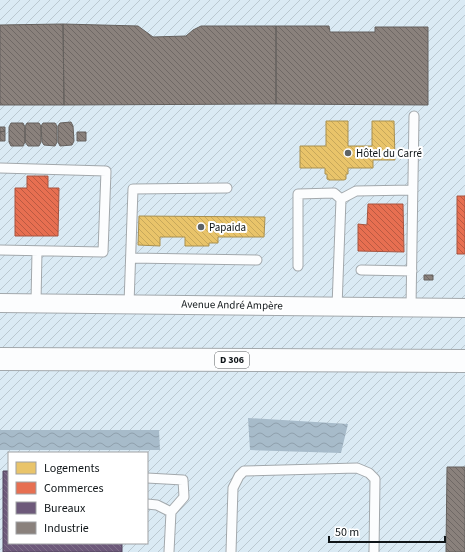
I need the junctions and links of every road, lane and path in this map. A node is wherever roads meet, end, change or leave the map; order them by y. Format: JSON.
{"nodes":[{"id":1,"x":414,"y":116,"type":"dead end"},
{"id":2,"x":0,"y":168,"type":"edge"},
{"id":3,"x":227,"y":188,"type":"dead end"},
{"id":4,"x":413,"y":190,"type":"junction"},
{"id":5,"x":341,"y":199,"type":"junction"},
{"id":6,"x":0,"y":250,"type":"edge"},
{"id":7,"x":37,"y":251,"type":"junction"},
{"id":8,"x":131,"y":258,"type":"junction"},
{"id":9,"x":257,"y":260,"type":"dead end"},
{"id":10,"x":298,"y":266,"type":"dead end"},
{"id":11,"x":361,"y":270,"type":"dead end"},
{"id":12,"x":412,"y":271,"type":"junction"},
{"id":13,"x":0,"y":303,"type":"edge"},
{"id":14,"x":36,"y":303,"type":"junction"},
{"id":15,"x":129,"y":304,"type":"junction"},
{"id":16,"x":337,"y":307,"type":"junction"},
{"id":17,"x":411,"y":307,"type":"junction"},
{"id":18,"x":465,"y":308,"type":"edge"},
{"id":19,"x":0,"y":359,"type":"edge"},
{"id":20,"x":465,"y":361,"type":"edge"},
{"id":21,"x":148,"y":478,"type":"edge"},
{"id":22,"x":148,"y":504,"type":"edge"},
{"id":23,"x":171,"y":512,"type":"junction"},
{"id":24,"x":169,"y":552,"type":"edge"},
{"id":25,"x":232,"y":552,"type":"edge"},
{"id":26,"x":374,"y":552,"type":"edge"}],
"edges":[{"from":1,"to":4,"type":"lane"},
{"from":2,"to":7,"type":"lane"},
{"from":3,"to":8,"type":"lane"},
{"from":4,"to":5,"type":"lane"},
{"from":4,"to":12,"type":"lane"},
{"from":5,"to":10,"type":"lane"},
{"from":5,"to":16,"type":"lane"},
{"from":6,"to":7,"type":"lane"},
{"from":7,"to":14,"type":"lane"},
{"from":8,"to":9,"type":"lane"},
{"from":8,"to":15,"type":"lane"},
{"from":11,"to":12,"type":"lane"},
{"from":12,"to":17,"type":"lane"},
{"from":13,"to":14,"type":"street","name":"Avenue André Ampère"},
{"from":14,"to":15,"type":"street","name":"Avenue André Ampère"},
{"from":15,"to":16,"type":"street","name":"Avenue André Ampère"},
{"from":16,"to":17,"type":"street","name":"Avenue André Ampère"},
{"from":17,"to":18,"type":"street","name":"Avenue André Ampère"},
{"from":19,"to":20,"type":"main road","number":"D 306"},
{"from":21,"to":23,"type":"lane"},
{"from":22,"to":23,"type":"lane"},
{"from":23,"to":24,"type":"lane"},
{"from":25,"to":26,"type":"lane"}]}
